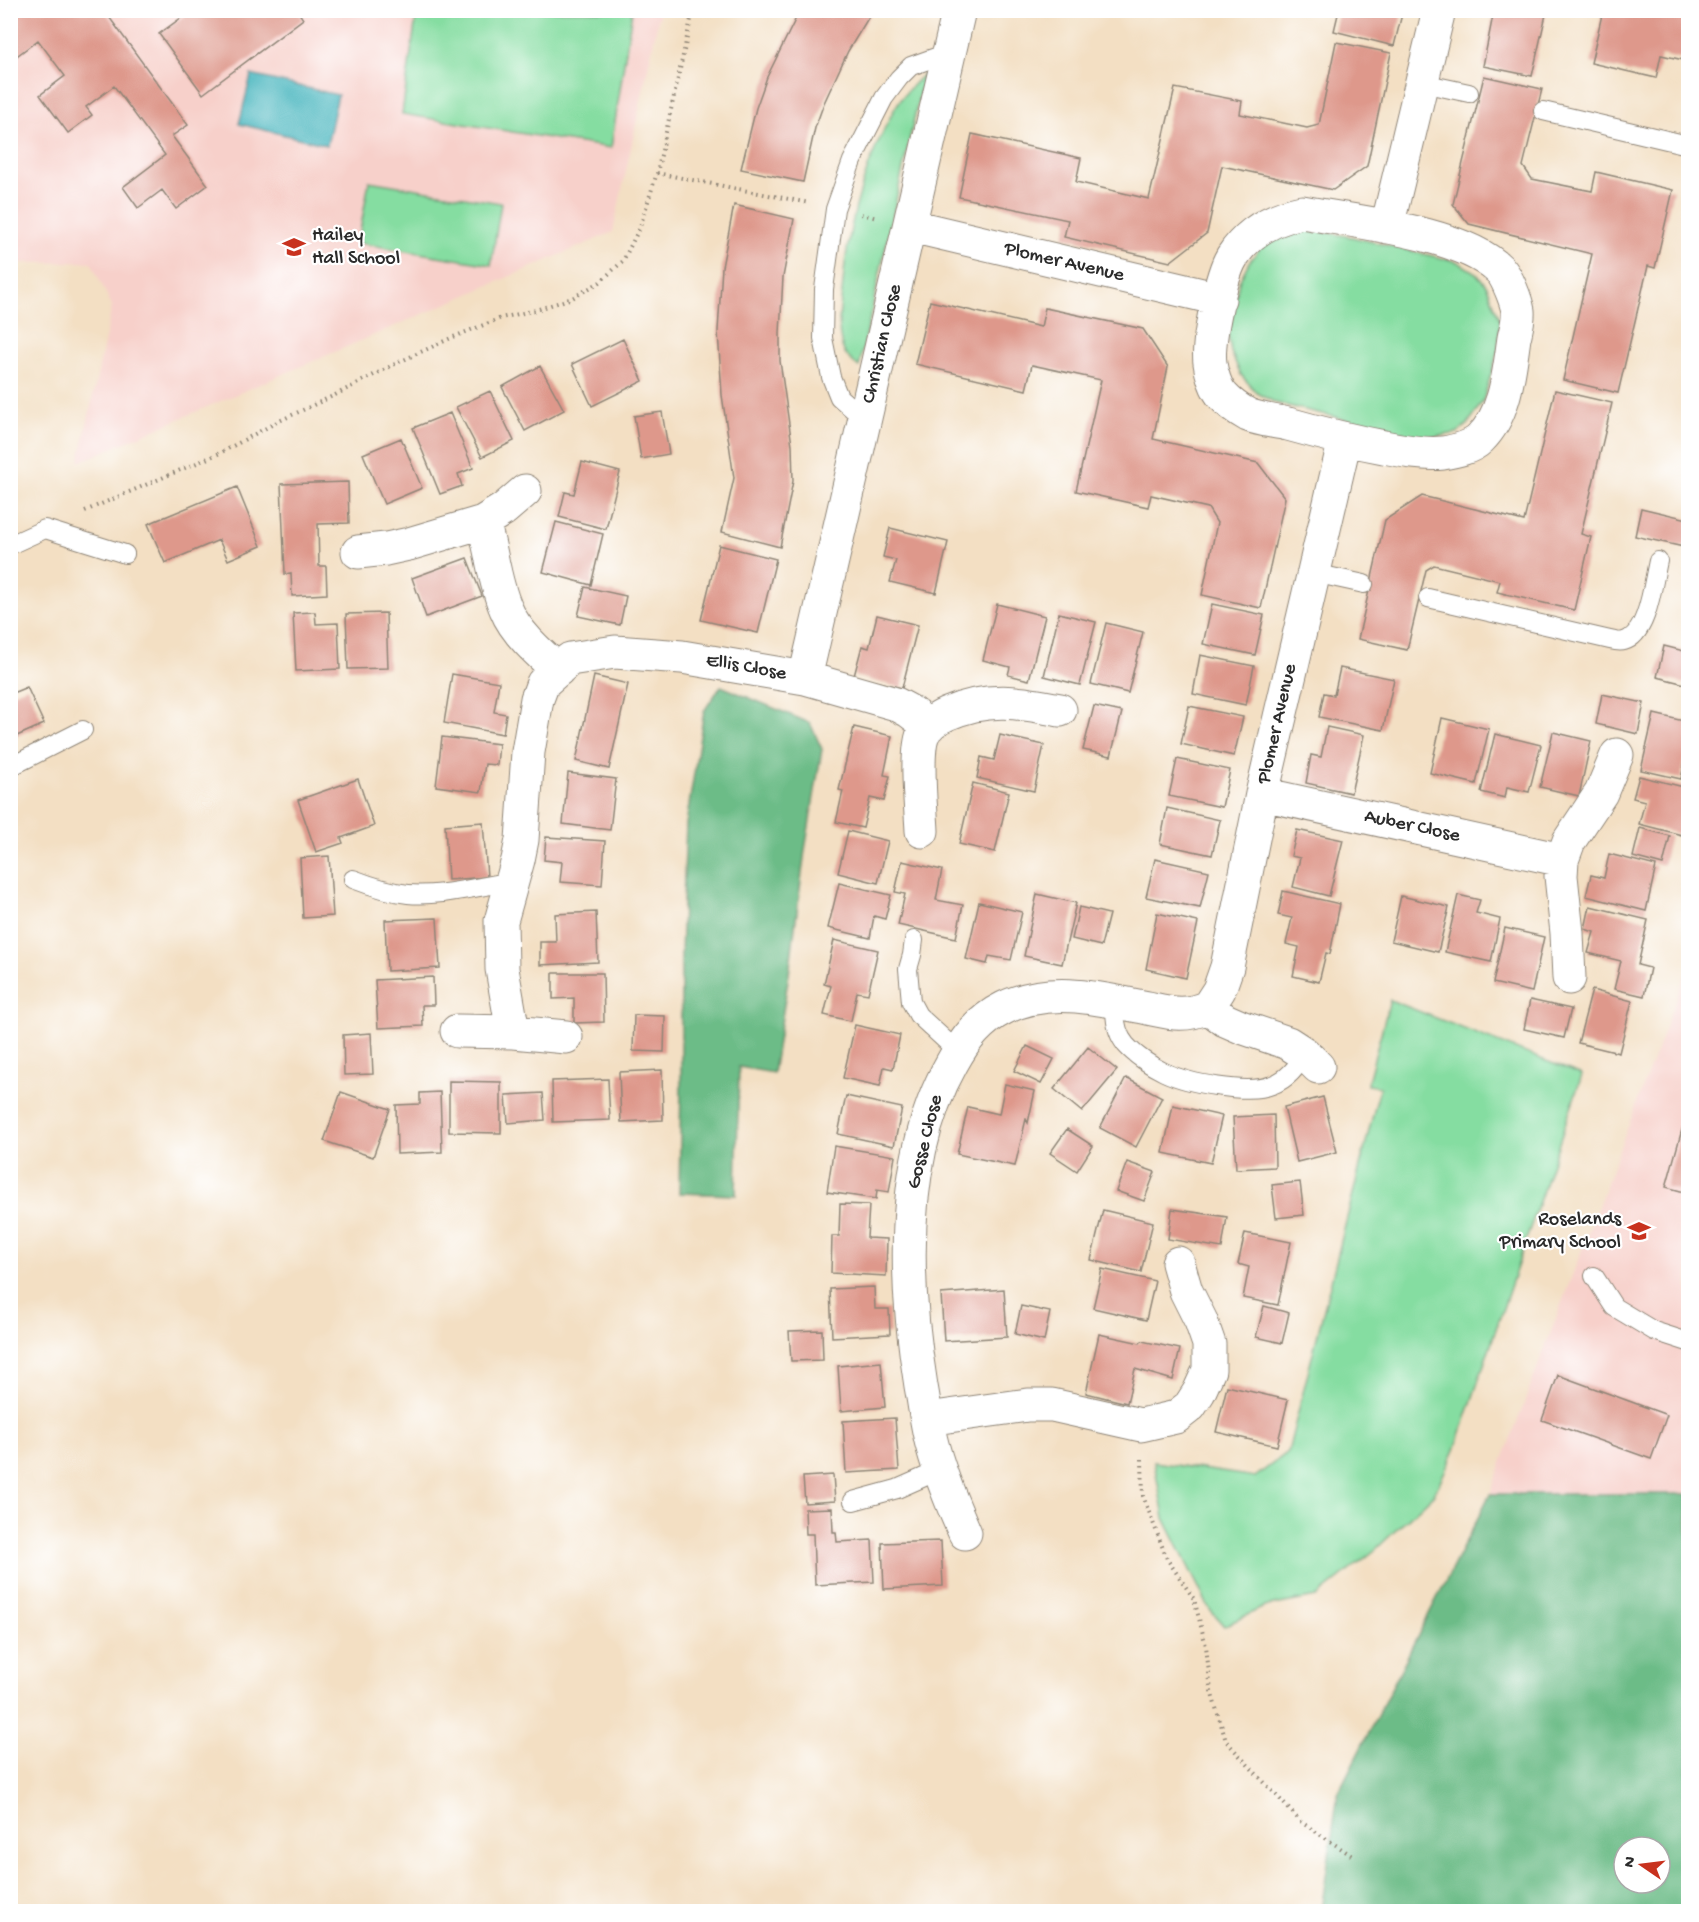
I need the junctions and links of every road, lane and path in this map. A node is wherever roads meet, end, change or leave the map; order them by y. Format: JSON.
{"nodes":[{"id":1,"x":693,"y":10,"type":"edge"},
{"id":2,"x":959,"y":10,"type":"edge"},
{"id":3,"x":1439,"y":10,"type":"edge"},
{"id":4,"x":950,"y":52,"type":"junction"},
{"id":5,"x":1422,"y":83,"type":"junction"},
{"id":6,"x":1469,"y":93,"type":"dead end"},
{"id":7,"x":1543,"y":111,"type":"dead end"},
{"id":8,"x":1689,"y":145,"type":"edge"},
{"id":9,"x":657,"y":173,"type":"junction"},
{"id":10,"x":835,"y":209,"type":"junction"},
{"id":11,"x":910,"y":226,"type":"junction"},
{"id":12,"x":1387,"y":227,"type":"junction"},
{"id":13,"x":1219,"y":298,"type":"junction"},
{"id":14,"x":865,"y":420,"type":"junction"},
{"id":15,"x":1345,"y":439,"type":"junction"},
{"id":16,"x":525,"y":491,"type":"dead end"},
{"id":17,"x":483,"y":522,"type":"junction"},
{"id":18,"x":45,"y":529,"type":"junction"},
{"id":19,"x":10,"y":545,"type":"edge"},
{"id":20,"x":358,"y":552,"type":"dead end"},
{"id":21,"x":124,"y":555,"type":"dead end"},
{"id":22,"x":1658,"y":561,"type":"dead end"},
{"id":23,"x":1314,"y":573,"type":"junction"},
{"id":24,"x":1365,"y":584,"type":"dead end"},
{"id":25,"x":1428,"y":598,"type":"dead end"},
{"id":26,"x":558,"y":670,"type":"junction"},
{"id":27,"x":805,"y":678,"type":"junction"},
{"id":28,"x":1060,"y":710,"type":"dead end"},
{"id":29,"x":929,"y":726,"type":"junction"},
{"id":30,"x":83,"y":730,"type":"dead end"},
{"id":31,"x":1617,"y":755,"type":"dead end"},
{"id":32,"x":10,"y":768,"type":"edge"},
{"id":33,"x":1262,"y":794,"type":"junction"},
{"id":34,"x":922,"y":831,"type":"dead end"},
{"id":35,"x":1562,"y":860,"type":"junction"},
{"id":36,"x":353,"y":879,"type":"dead end"},
{"id":37,"x":511,"y":882,"type":"junction"},
{"id":38,"x":914,"y":940,"type":"dead end"},
{"id":39,"x":1569,"y":978,"type":"dead end"},
{"id":40,"x":1116,"y":1001,"type":"junction"},
{"id":41,"x":1208,"y":1007,"type":"junction"},
{"id":42,"x":457,"y":1031,"type":"dead end"},
{"id":43,"x":513,"y":1032,"type":"junction"},
{"id":44,"x":566,"y":1037,"type":"dead end"},
{"id":45,"x":958,"y":1052,"type":"junction"},
{"id":46,"x":1312,"y":1061,"type":"joint"},
{"id":47,"x":1179,"y":1263,"type":"dead end"},
{"id":48,"x":1594,"y":1276,"type":"dead end"},
{"id":49,"x":1689,"y":1342,"type":"edge"},
{"id":50,"x":927,"y":1419,"type":"junction"},
{"id":51,"x":1141,"y":1425,"type":"junction"},
{"id":52,"x":940,"y":1470,"type":"junction"},
{"id":53,"x":853,"y":1501,"type":"dead end"},
{"id":54,"x":965,"y":1533,"type":"dead end"},
{"id":55,"x":1351,"y":1855,"type":"dead end"}],
"edges":[{"from":1,"to":9,"type":"path"},
{"from":2,"to":4,"type":"street","name":"Christian Close"},
{"from":3,"to":5,"type":"street"},
{"from":4,"to":10,"type":"lane"},
{"from":4,"to":11,"type":"street","name":"Christian Close"},
{"from":5,"to":6,"type":"lane"},
{"from":5,"to":12,"type":"street"},
{"from":7,"to":8,"type":"lane"},
{"from":9,"to":10,"type":"path"},
{"from":9,"to":18,"type":"path"},
{"from":10,"to":11,"type":"path"},
{"from":10,"to":14,"type":"lane"},
{"from":11,"to":13,"type":"street","name":"Plomer Avenue"},
{"from":11,"to":14,"type":"street","name":"Christian Close"},
{"from":12,"to":13,"type":"street"},
{"from":12,"to":15,"type":"street"},
{"from":13,"to":15,"type":"street"},
{"from":14,"to":27,"type":"street","name":"Christian Close"},
{"from":15,"to":23,"type":"street","name":"Plomer Avenue"},
{"from":16,"to":17,"type":"street"},
{"from":17,"to":20,"type":"street"},
{"from":17,"to":26,"type":"street"},
{"from":18,"to":19,"type":"lane"},
{"from":18,"to":21,"type":"lane"},
{"from":22,"to":25,"type":"lane"},
{"from":23,"to":24,"type":"lane"},
{"from":23,"to":33,"type":"street","name":"Plomer Avenue"},
{"from":26,"to":27,"type":"street","name":"Ellis Close"},
{"from":26,"to":37,"type":"street","name":"Ellis Close"},
{"from":27,"to":29,"type":"street","name":"Ellis Close"},
{"from":28,"to":29,"type":"street"},
{"from":29,"to":34,"type":"street"},
{"from":30,"to":32,"type":"lane"},
{"from":31,"to":35,"type":"street"},
{"from":33,"to":35,"type":"street","name":"Auber Close"},
{"from":33,"to":41,"type":"street","name":"Plomer Avenue"},
{"from":35,"to":39,"type":"street"},
{"from":36,"to":37,"type":"lane"},
{"from":37,"to":43,"type":"street","name":"Ellis Close"},
{"from":38,"to":45,"type":"lane"},
{"from":40,"to":41,"type":"street","name":"Gosse Close"},
{"from":40,"to":45,"type":"street","name":"Gosse Close"},
{"from":40,"to":46,"type":"lane"},
{"from":41,"to":46,"type":"street"},
{"from":42,"to":43,"type":"street"},
{"from":43,"to":44,"type":"street"},
{"from":45,"to":50,"type":"street","name":"Gosse Close"},
{"from":47,"to":51,"type":"street"},
{"from":48,"to":49,"type":"lane"},
{"from":50,"to":51,"type":"street"},
{"from":50,"to":52,"type":"street","name":"Gosse Close"},
{"from":51,"to":55,"type":"path"},
{"from":52,"to":53,"type":"lane"},
{"from":52,"to":54,"type":"street","name":"Gosse Close"}]}
